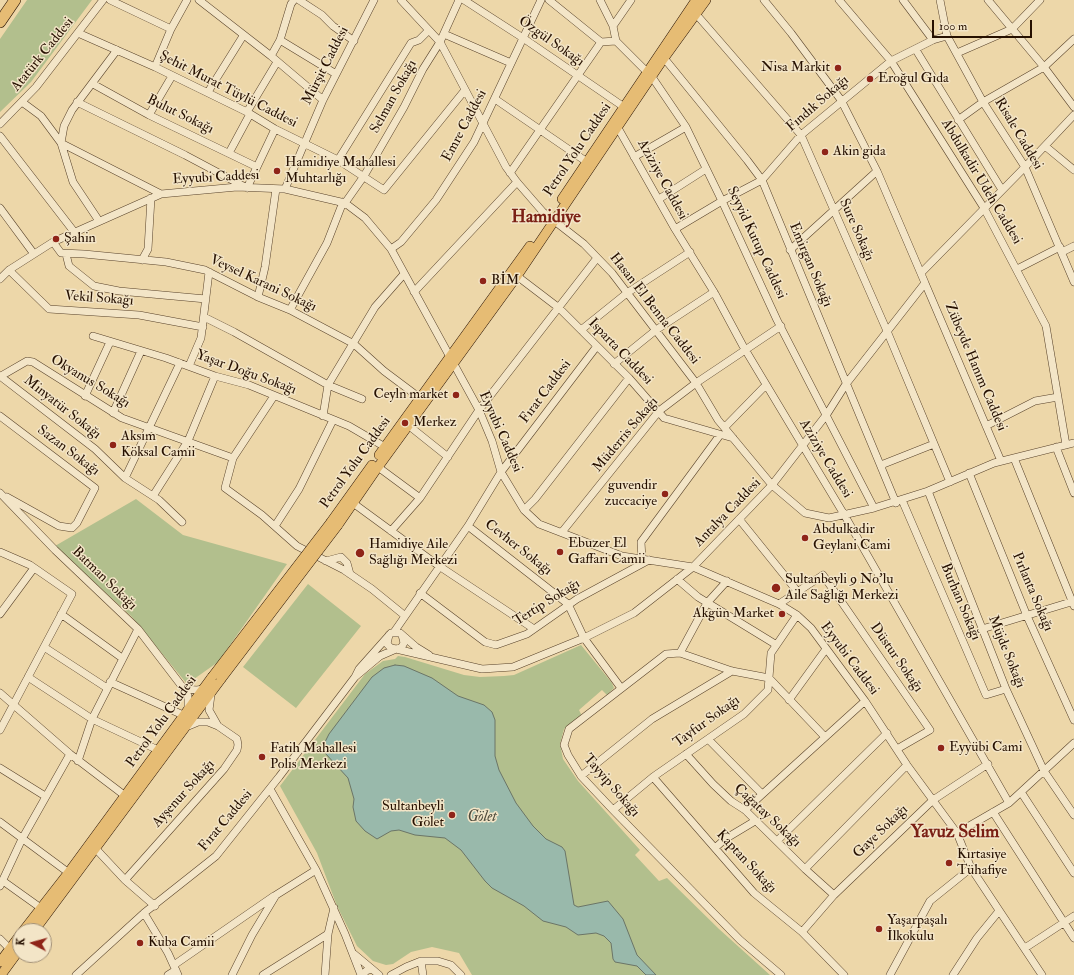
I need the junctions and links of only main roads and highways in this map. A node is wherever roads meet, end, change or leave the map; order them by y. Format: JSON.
{"nodes":[{"id":1,"x":15,"y":0,"type":"edge"},
{"id":2,"x":696,"y":0,"type":"edge"},
{"id":3,"x":706,"y":0,"type":"edge"},
{"id":4,"x":0,"y":22,"type":"edge"},
{"id":5,"x":649,"y":75,"type":"junction"},
{"id":6,"x":552,"y":219,"type":"junction"},
{"id":7,"x":451,"y":362,"type":"junction"},
{"id":8,"x":335,"y":524,"type":"junction"},
{"id":9,"x":217,"y":678,"type":"junction"},
{"id":10,"x":128,"y":798,"type":"junction"},
{"id":11,"x":72,"y":875,"type":"junction"},
{"id":12,"x":44,"y":910,"type":"junction"},
{"id":13,"x":31,"y":923,"type":"edge"},
{"id":14,"x":38,"y":923,"type":"edge"},
{"id":15,"x":12,"y":946,"type":"edge"},
{"id":16,"x":12,"y":960,"type":"edge"},
{"id":17,"x":0,"y":962,"type":"edge"},
{"id":18,"x":1,"y":975,"type":"edge"}],
"edges":[{"from":1,"to":4,"type":"highway"},
{"from":2,"to":5,"type":"main road","name":"Petrol Yolu Caddesi"},
{"from":3,"to":5,"type":"main road","name":"Petrol Yolu Caddesi"},
{"from":5,"to":6,"type":"main road","name":"Petrol Yolu Caddesi"},
{"from":5,"to":6,"type":"main road","name":"Petrol Yolu Caddesi"},
{"from":6,"to":7,"type":"main road","name":"Petrol Yolu Caddesi"},
{"from":6,"to":7,"type":"main road","name":"Petrol Yolu Caddesi"},
{"from":7,"to":8,"type":"main road","name":"Petrol Yolu Caddesi"},
{"from":7,"to":8,"type":"main road","name":"Petrol Yolu Caddesi"},
{"from":8,"to":9,"type":"main road","name":"Petrol Yolu Caddesi","bridge":true},
{"from":9,"to":10,"type":"main road","name":"Petrol Yolu Caddesi"},
{"from":9,"to":10,"type":"main road","name":"Petrol Yolu Caddesi"},
{"from":10,"to":11,"type":"main road","name":"Petrol Yolu Caddesi"},
{"from":10,"to":11,"type":"main road","name":"Petrol Yolu Caddesi"},
{"from":11,"to":12,"type":"main road","name":"Petrol Yolu Caddesi"},
{"from":12,"to":13,"type":"main road","name":"Petrol Yolu Caddesi"},
{"from":12,"to":14,"type":"main road","name":"Petrol Yolu Caddesi"},
{"from":15,"to":17,"type":"main road"},
{"from":16,"to":18,"type":"main road"}]}
